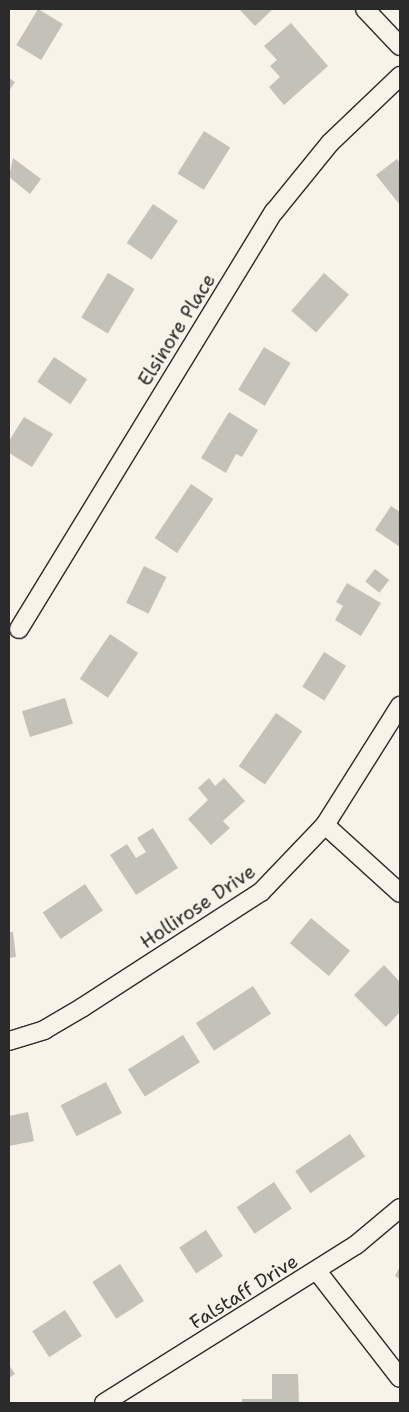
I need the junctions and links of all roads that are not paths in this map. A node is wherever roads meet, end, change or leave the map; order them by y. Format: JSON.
{"nodes":[{"id":1,"x":365,"y":9,"type":"edge"},
{"id":2,"x":400,"y":46,"type":"edge"},
{"id":3,"x":400,"y":76,"type":"edge"},
{"id":4,"x":19,"y":629,"type":"dead end"},
{"id":5,"x":400,"y":706,"type":"edge"},
{"id":6,"x":325,"y":825,"type":"junction"},
{"id":7,"x":400,"y":893,"type":"edge"},
{"id":8,"x":9,"y":1041,"type":"edge"},
{"id":9,"x":400,"y":1208,"type":"edge"},
{"id":10,"x":317,"y":1271,"type":"junction"},
{"id":11,"x":400,"y":1378,"type":"edge"},
{"id":12,"x":104,"y":1403,"type":"edge"}],
"edges":[{"from":1,"to":2,"type":"street"},
{"from":3,"to":4,"type":"street","name":"Elsinore Place"},
{"from":5,"to":6,"type":"street","name":"Hollirose Drive"},
{"from":6,"to":7,"type":"street"},
{"from":6,"to":8,"type":"street","name":"Hollirose Drive"},
{"from":9,"to":10,"type":"street","name":"Falstaff Drive"},
{"from":10,"to":11,"type":"street"},
{"from":10,"to":12,"type":"street","name":"Falstaff Drive"}]}
